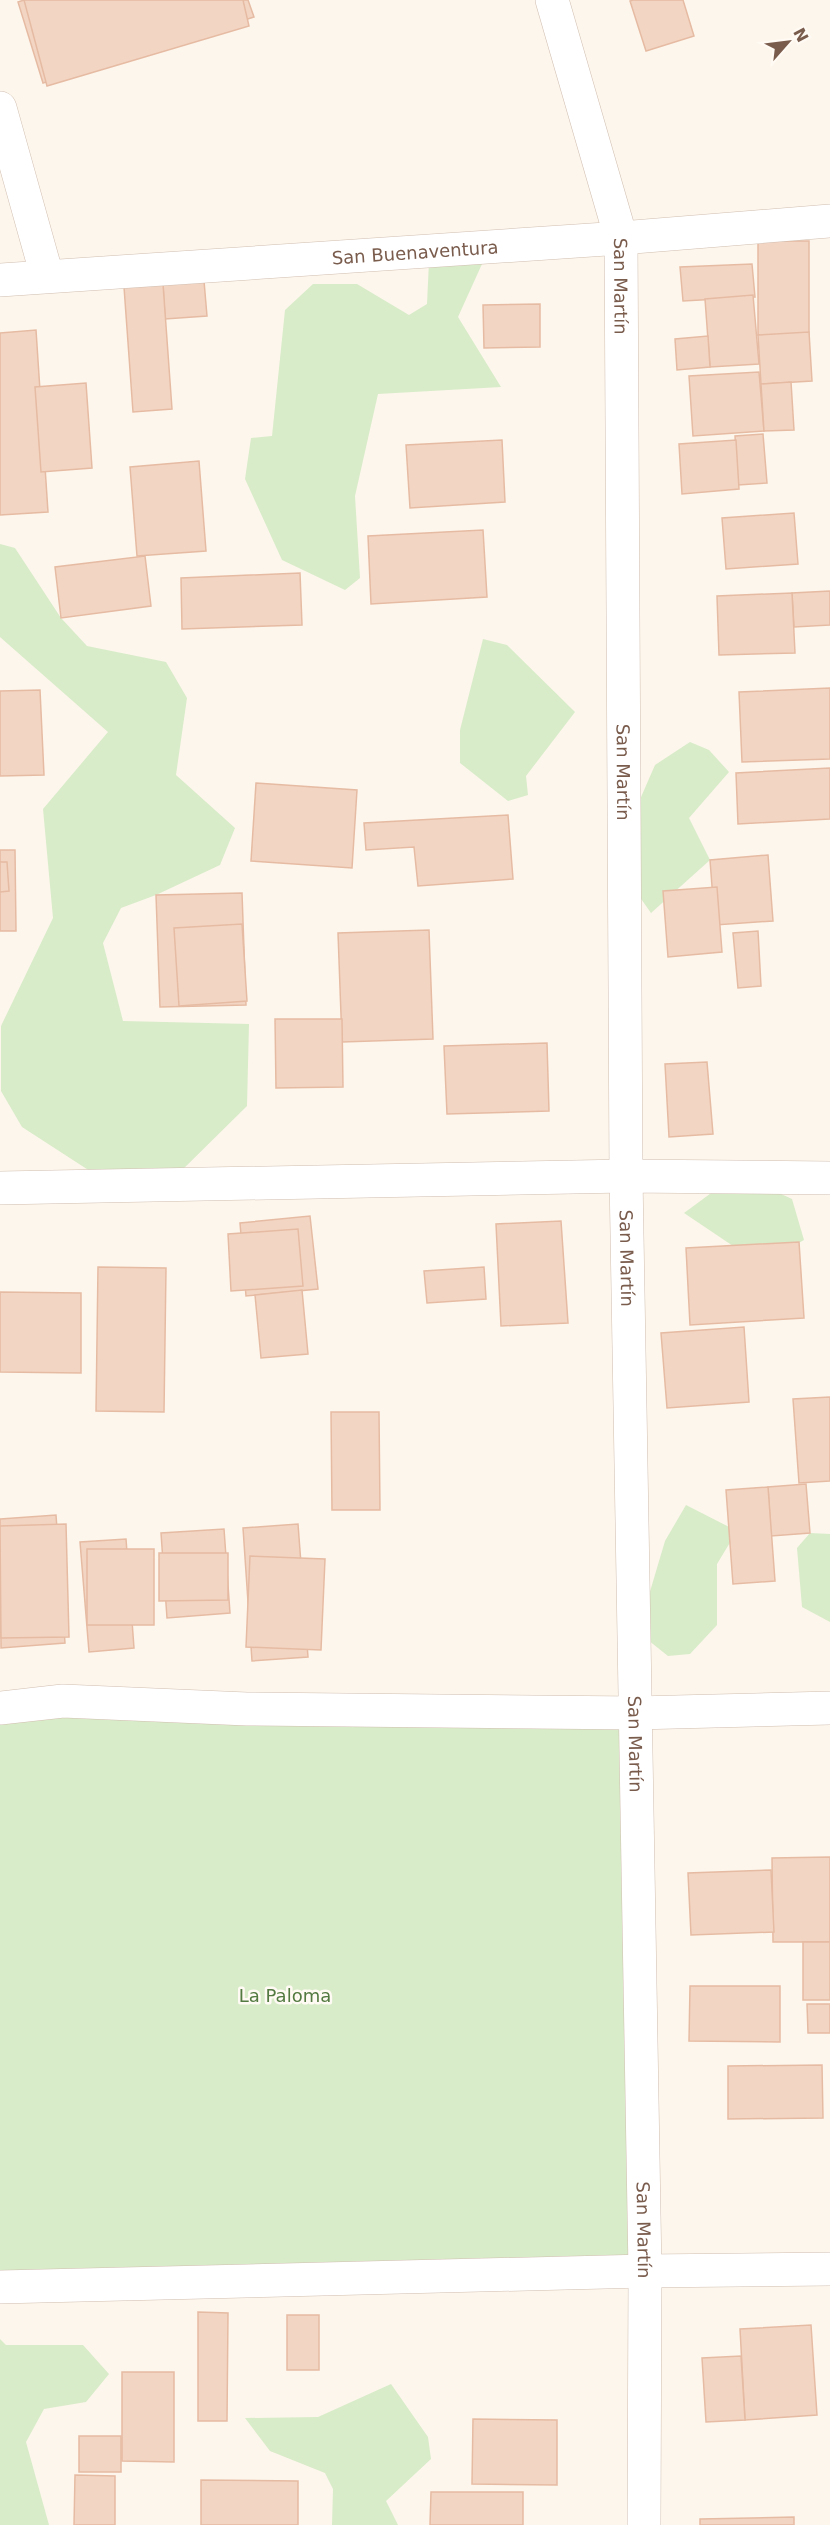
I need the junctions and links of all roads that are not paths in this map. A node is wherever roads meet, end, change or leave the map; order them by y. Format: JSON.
{"nodes":[{"id":1,"x":552,"y":0,"type":"edge"},
{"id":2,"x":0,"y":108,"type":"edge"},
{"id":3,"x":830,"y":221,"type":"edge"},
{"id":4,"x":621,"y":238,"type":"junction"},
{"id":5,"x":47,"y":276,"type":"junction"},
{"id":6,"x":0,"y":280,"type":"edge"},
{"id":7,"x":626,"y":1176,"type":"junction"},
{"id":8,"x":830,"y":1178,"type":"edge"},
{"id":9,"x":0,"y":1188,"type":"edge"},
{"id":10,"x":0,"y":1708,"type":"edge"},
{"id":11,"x":830,"y":1708,"type":"edge"},
{"id":12,"x":636,"y":1713,"type":"junction"},
{"id":13,"x":830,"y":2269,"type":"edge"},
{"id":14,"x":645,"y":2271,"type":"junction"},
{"id":15,"x":0,"y":2287,"type":"edge"},
{"id":16,"x":644,"y":2525,"type":"edge"}],
"edges":[{"from":1,"to":4,"type":"street","name":"San Martín"},
{"from":2,"to":5,"type":"street"},
{"from":3,"to":4,"type":"street","name":"San Buenaventura"},
{"from":4,"to":5,"type":"street","name":"San Buenaventura"},
{"from":4,"to":7,"type":"street","name":"San Martín"},
{"from":5,"to":6,"type":"street","name":"San Buenaventura"},
{"from":7,"to":8,"type":"street"},
{"from":7,"to":9,"type":"street"},
{"from":7,"to":12,"type":"street","name":"San Martín"},
{"from":10,"to":12,"type":"street"},
{"from":11,"to":12,"type":"street"},
{"from":12,"to":14,"type":"street","name":"San Martín"},
{"from":13,"to":14,"type":"street"},
{"from":14,"to":15,"type":"street"},
{"from":14,"to":16,"type":"street","name":"San Martín"}]}
